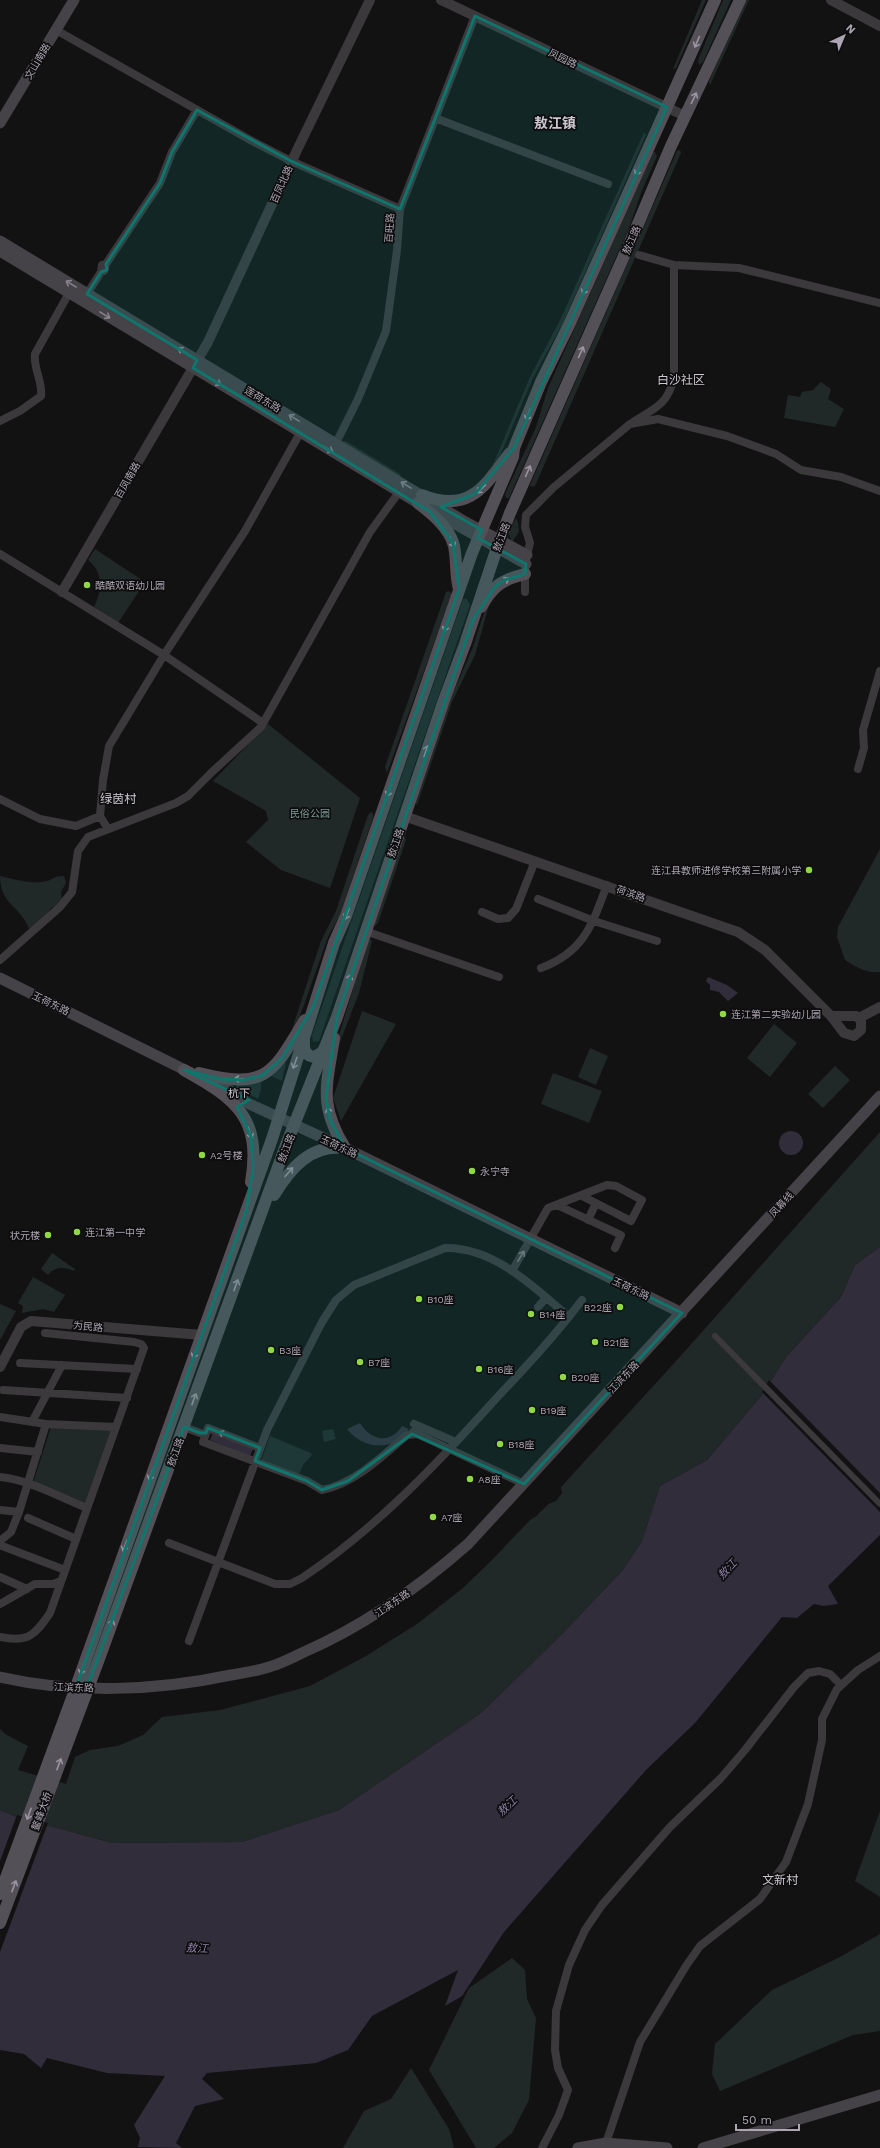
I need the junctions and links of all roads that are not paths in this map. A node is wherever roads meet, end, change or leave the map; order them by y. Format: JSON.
{"nodes":[{"id":1,"x":74,"y":0,"type":"edge"},
{"id":2,"x":370,"y":0,"type":"edge"},
{"id":3,"x":441,"y":0,"type":"edge"},
{"id":4,"x":715,"y":0,"type":"edge"},
{"id":5,"x":740,"y":0,"type":"edge"},
{"id":6,"x":830,"y":0,"type":"edge"},
{"id":7,"x":474,"y":16,"type":"junction"},
{"id":8,"x":880,"y":26,"type":"edge"},
{"id":9,"x":56,"y":30,"type":"junction"},
{"id":10,"x":687,"y":65,"type":"junction"},
{"id":11,"x":706,"y":73,"type":"junction"},
{"id":12,"x":667,"y":107,"type":"junction"},
{"id":13,"x":197,"y":110,"type":"junction"},
{"id":14,"x":685,"y":116,"type":"junction"},
{"id":15,"x":435,"y":118,"type":"junction"},
{"id":16,"x":0,"y":123,"type":"edge"},
{"id":17,"x":650,"y":143,"type":"junction"},
{"id":18,"x":668,"y":152,"type":"junction"},
{"id":19,"x":291,"y":161,"type":"junction"},
{"id":20,"x":608,"y":184,"type":"dead end"},
{"id":21,"x":400,"y":209,"type":"junction"},
{"id":22,"x":0,"y":241,"type":"edge"},
{"id":23,"x":0,"y":251,"type":"edge"},
{"id":24,"x":639,"y":255,"type":"dead end"},
{"id":25,"x":674,"y":264,"type":"junction"},
{"id":26,"x":69,"y":293,"type":"junction"},
{"id":27,"x":87,"y":294,"type":"junction"},
{"id":28,"x":880,"y":303,"type":"edge"},
{"id":29,"x":195,"y":364,"type":"junction"},
{"id":30,"x":0,"y":421,"type":"edge"},
{"id":31,"x":630,"y":424,"type":"junction"},
{"id":32,"x":300,"y":432,"type":"junction"},
{"id":33,"x":336,"y":443,"type":"junction"},
{"id":34,"x":514,"y":448,"type":"junction"},
{"id":35,"x":879,"y":488,"type":"edge"},
{"id":36,"x":399,"y":492,"type":"junction"},
{"id":37,"x":420,"y":499,"type":"junction"},
{"id":38,"x":480,"y":534,"type":"junction"},
{"id":39,"x":498,"y":544,"type":"junction"},
{"id":40,"x":0,"y":554,"type":"edge"},
{"id":41,"x":526,"y":565,"type":"junction"},
{"id":42,"x":459,"y":589,"type":"junction"},
{"id":43,"x":62,"y":592,"type":"junction"},
{"id":44,"x":525,"y":592,"type":"dead end"},
{"id":45,"x":479,"y":598,"type":"junction"},
{"id":46,"x":473,"y":620,"type":"junction"},
{"id":47,"x":164,"y":655,"type":"junction"},
{"id":48,"x":880,"y":671,"type":"edge"},
{"id":49,"x":263,"y":723,"type":"junction"},
{"id":50,"x":858,"y":769,"type":"dead end"},
{"id":51,"x":0,"y":799,"type":"edge"},
{"id":52,"x":100,"y":816,"type":"junction"},
{"id":53,"x":404,"y":816,"type":"junction"},
{"id":54,"x":108,"y":829,"type":"junction"},
{"id":55,"x":535,"y":861,"type":"junction"},
{"id":56,"x":607,"y":885,"type":"junction"},
{"id":57,"x":538,"y":899,"type":"dead end"},
{"id":58,"x":482,"y":912,"type":"dead end"},
{"id":59,"x":594,"y":921,"type":"junction"},
{"id":60,"x":365,"y":931,"type":"junction"},
{"id":61,"x":657,"y":941,"type":"dead end"},
{"id":62,"x":0,"y":960,"type":"edge"},
{"id":63,"x":541,"y":968,"type":"dead end"},
{"id":64,"x":499,"y":977,"type":"dead end"},
{"id":65,"x":0,"y":978,"type":"edge"},
{"id":66,"x":313,"y":1007,"type":"junction"},
{"id":67,"x":880,"y":1007,"type":"edge"},
{"id":68,"x":831,"y":1016,"type":"junction"},
{"id":69,"x":337,"y":1017,"type":"junction"},
{"id":70,"x":859,"y":1018,"type":"junction"},
{"id":71,"x":304,"y":1040,"type":"junction"},
{"id":72,"x":324,"y":1050,"type":"junction"},
{"id":73,"x":184,"y":1070,"type":"junction"},
{"id":74,"x":880,"y":1096,"type":"edge"},
{"id":75,"x":241,"y":1105,"type":"junction"},
{"id":76,"x":278,"y":1118,"type":"junction"},
{"id":77,"x":294,"y":1125,"type":"junction"},
{"id":78,"x":345,"y":1148,"type":"junction"},
{"id":79,"x":582,"y":1196,"type":"junction"},
{"id":80,"x":596,"y":1203,"type":"junction"},
{"id":81,"x":557,"y":1205,"type":"junction"},
{"id":82,"x":246,"y":1212,"type":"junction"},
{"id":83,"x":260,"y":1217,"type":"junction"},
{"id":84,"x":588,"y":1220,"type":"junction"},
{"id":85,"x":531,"y":1240,"type":"junction"},
{"id":86,"x":615,"y":1248,"type":"dead end"},
{"id":87,"x":512,"y":1271,"type":"junction"},
{"id":88,"x":546,"y":1298,"type":"junction"},
{"id":89,"x":582,"y":1300,"type":"dead end"},
{"id":90,"x":538,"y":1307,"type":"dead end"},
{"id":91,"x":682,"y":1313,"type":"junction"},
{"id":92,"x":569,"y":1317,"type":"junction"},
{"id":93,"x":45,"y":1333,"type":"dead end"},
{"id":94,"x":202,"y":1335,"type":"junction"},
{"id":95,"x":715,"y":1336,"type":"dead end"},
{"id":96,"x":20,"y":1363,"type":"dead end"},
{"id":97,"x":62,"y":1365,"type":"junction"},
{"id":98,"x":0,"y":1367,"type":"edge"},
{"id":99,"x":137,"y":1369,"type":"junction"},
{"id":100,"x":4,"y":1390,"type":"dead end"},
{"id":101,"x":46,"y":1394,"type":"junction"},
{"id":102,"x":127,"y":1398,"type":"junction"},
{"id":103,"x":0,"y":1416,"type":"edge"},
{"id":104,"x":32,"y":1422,"type":"junction"},
{"id":105,"x":468,"y":1422,"type":"dead end"},
{"id":106,"x":46,"y":1424,"type":"junction"},
{"id":107,"x":184,"y":1426,"type":"junction"},
{"id":108,"x":116,"y":1427,"type":"junction"},
{"id":109,"x":204,"y":1434,"type":"junction"},
{"id":110,"x":452,"y":1444,"type":"junction"},
{"id":111,"x":0,"y":1448,"type":"edge"},
{"id":112,"x":260,"y":1448,"type":"junction"},
{"id":113,"x":38,"y":1452,"type":"junction"},
{"id":114,"x":255,"y":1461,"type":"junction"},
{"id":115,"x":0,"y":1478,"type":"edge"},
{"id":116,"x":28,"y":1484,"type":"junction"},
{"id":117,"x":524,"y":1484,"type":"junction"},
{"id":118,"x":880,"y":1504,"type":"edge"},
{"id":119,"x":87,"y":1508,"type":"junction"},
{"id":120,"x":0,"y":1510,"type":"edge"},
{"id":121,"x":19,"y":1512,"type":"junction"},
{"id":122,"x":28,"y":1518,"type":"dead end"},
{"id":123,"x":76,"y":1539,"type":"junction"},
{"id":124,"x":169,"y":1543,"type":"dead end"},
{"id":125,"x":1,"y":1544,"type":"edge"},
{"id":126,"x":219,"y":1563,"type":"junction"},
{"id":127,"x":65,"y":1570,"type":"junction"},
{"id":128,"x":0,"y":1577,"type":"edge"},
{"id":129,"x":60,"y":1581,"type":"junction"},
{"id":130,"x":27,"y":1589,"type":"junction"},
{"id":131,"x":1,"y":1603,"type":"edge"},
{"id":132,"x":0,"y":1637,"type":"edge"},
{"id":133,"x":189,"y":1641,"type":"dead end"},
{"id":134,"x":880,"y":1656,"type":"edge"},
{"id":135,"x":0,"y":1677,"type":"edge"},
{"id":136,"x":837,"y":1681,"type":"dead end"},
{"id":137,"x":80,"y":1693,"type":"junction"},
{"id":138,"x":0,"y":1894,"type":"edge"},
{"id":139,"x":0,"y":1923,"type":"edge"},
{"id":140,"x":880,"y":2095,"type":"edge"},
{"id":141,"x":606,"y":2143,"type":"junction"},
{"id":142,"x":542,"y":2148,"type":"edge"},
{"id":143,"x":578,"y":2148,"type":"edge"},
{"id":144,"x":667,"y":2148,"type":"edge"},
{"id":145,"x":703,"y":2148,"type":"edge"}],
"edges":[{"from":1,"to":9,"type":"main road","name":"文山南路"},
{"from":2,"to":19,"type":"street","name":"百凤北路"},
{"from":3,"to":7,"type":"street","name":"凤园路"},
{"from":4,"to":10,"type":"main road","name":"敖江路","one_way":true},
{"from":5,"to":11,"type":"main road","name":"敖江路"},
{"from":6,"to":8,"type":"street"},
{"from":7,"to":12,"type":"street","name":"凤园路"},
{"from":7,"to":15,"type":"street","name":"百旺路"},
{"from":9,"to":13,"type":"street"},
{"from":9,"to":16,"type":"main road","name":"文山南路"},
{"from":10,"to":11,"type":"main road"},
{"from":10,"to":12,"type":"main road","name":"敖江路"},
{"from":14,"to":11,"type":"main road","name":"敖江路","one_way":true},
{"from":12,"to":14,"type":"street","name":"凤园路"},
{"from":12,"to":17,"type":"main road","name":"敖江路"},
{"from":13,"to":19,"type":"street"},
{"from":13,"to":27,"type":"street"},
{"from":14,"to":18,"type":"main road","name":"敖江路"},
{"from":15,"to":20,"type":"street"},
{"from":15,"to":21,"type":"street","name":"百旺路"},
{"from":17,"to":18,"type":"main road"},
{"from":17,"to":34,"type":"main road","name":"敖江路","one_way":true},
{"from":39,"to":18,"type":"main road","name":"敖江路","one_way":true},
{"from":19,"to":21,"type":"street"},
{"from":19,"to":29,"type":"street","name":"百凤北路"},
{"from":21,"to":33,"type":"street","name":"百旺路"},
{"from":27,"to":22,"type":"main road","name":"莲荷东路","one_way":true},
{"from":23,"to":26,"type":"main road","name":"莲荷东路"},
{"from":24,"to":25,"type":"street"},
{"from":25,"to":28,"type":"street"},
{"from":25,"to":31,"type":"street"},
{"from":26,"to":29,"type":"main road","name":"莲荷东路","one_way":true},
{"from":26,"to":30,"type":"street"},
{"from":29,"to":27,"type":"main road","name":"莲荷东路","one_way":true},
{"from":29,"to":32,"type":"main road","name":"莲荷东路","one_way":true},
{"from":33,"to":29,"type":"main road","name":"莲荷东路","one_way":true},
{"from":29,"to":43,"type":"street","name":"百凤南路"},
{"from":31,"to":35,"type":"street"},
{"from":31,"to":41,"type":"street"},
{"from":32,"to":36,"type":"main road","name":"莲荷东路","one_way":true},
{"from":32,"to":47,"type":"street"},
{"from":37,"to":33,"type":"main road","name":"莲荷东路","one_way":true},
{"from":34,"to":37,"type":"main road","one_way":true},
{"from":34,"to":38,"type":"main road","name":"敖江路"},
{"from":36,"to":37,"type":"main road","name":"莲荷东路"},
{"from":36,"to":49,"type":"street"},
{"from":37,"to":38,"type":"main road","name":"莲荷东路"},
{"from":37,"to":42,"type":"main road","one_way":true},
{"from":38,"to":39,"type":"main road","name":"莲荷东路"},
{"from":38,"to":42,"type":"main road","name":"敖江路"},
{"from":39,"to":41,"type":"main road","name":"莲荷东路"},
{"from":39,"to":45,"type":"main road","name":"敖江路"},
{"from":40,"to":43,"type":"street"},
{"from":41,"to":44,"type":"street"},
{"from":46,"to":41,"type":"main road","one_way":true},
{"from":42,"to":45,"type":"main road"},
{"from":42,"to":66,"type":"main road","name":"敖江路","one_way":true},
{"from":43,"to":47,"type":"street"},
{"from":45,"to":46,"type":"main road","name":"敖江路"},
{"from":53,"to":46,"type":"main road","name":"敖江路","one_way":true},
{"from":47,"to":49,"type":"street"},
{"from":47,"to":52,"type":"street"},
{"from":48,"to":50,"type":"street"},
{"from":49,"to":54,"type":"street"},
{"from":51,"to":52,"type":"street"},
{"from":52,"to":54,"type":"street"},
{"from":53,"to":55,"type":"street","name":"荷滨路"},
{"from":53,"to":60,"type":"main road","name":"敖江路"},
{"from":54,"to":62,"type":"street"},
{"from":55,"to":56,"type":"street","name":"荷滨路"},
{"from":55,"to":58,"type":"street"},
{"from":56,"to":59,"type":"street"},
{"from":56,"to":68,"type":"street","name":"荷滨路"},
{"from":57,"to":59,"type":"street"},
{"from":59,"to":61,"type":"street"},
{"from":59,"to":63,"type":"street"},
{"from":60,"to":64,"type":"street"},
{"from":69,"to":60,"type":"main road","name":"敖江路","one_way":true},
{"from":65,"to":73,"type":"main road","name":"玉荷东路"},
{"from":66,"to":71,"type":"main road","name":"敖江路"},
{"from":66,"to":73,"type":"main road","one_way":true},
{"from":67,"to":70,"type":"street"},
{"from":68,"to":70,"type":"street"},
{"from":68,"to":70,"type":"street","name":"荷滨路"},
{"from":69,"to":72,"type":"main road","name":"敖江路"},
{"from":78,"to":69,"type":"main road","one_way":true},
{"from":71,"to":72,"type":"main road"},
{"from":71,"to":76,"type":"main road","name":"敖江路","one_way":true},
{"from":72,"to":77,"type":"main road","name":"敖江路"},
{"from":73,"to":75,"type":"main road"},
{"from":74,"to":91,"type":"main road","name":"凤幕线"},
{"from":75,"to":76,"type":"main road","name":"玉荷东路"},
{"from":75,"to":82,"type":"main road","one_way":true},
{"from":76,"to":77,"type":"main road","name":"玉荷东路"},
{"from":76,"to":82,"type":"main road","name":"敖江路"},
{"from":77,"to":78,"type":"main road","name":"玉荷东路"},
{"from":77,"to":83,"type":"main road","name":"敖江路"},
{"from":83,"to":78,"type":"main road","one_way":true},
{"from":78,"to":85,"type":"main road","name":"玉荷东路"},
{"from":79,"to":80,"type":"street"},
{"from":79,"to":80,"type":"street"},
{"from":79,"to":81,"type":"street"},
{"from":80,"to":84,"type":"street"},
{"from":81,"to":84,"type":"street"},
{"from":81,"to":85,"type":"street"},
{"from":82,"to":94,"type":"main road","name":"敖江路"},
{"from":107,"to":83,"type":"main road","name":"敖江路","one_way":true},
{"from":84,"to":86,"type":"street"},
{"from":87,"to":85,"type":"street","one_way":true},
{"from":85,"to":91,"type":"main road","name":"玉荷东路"},
{"from":87,"to":88,"type":"street"},
{"from":87,"to":112,"type":"street"},
{"from":88,"to":90,"type":"street"},
{"from":88,"to":92,"type":"street"},
{"from":89,"to":92,"type":"street"},
{"from":91,"to":117,"type":"main road","name":"江滨东路"},
{"from":92,"to":110,"type":"street"},
{"from":93,"to":99,"type":"street"},
{"from":94,"to":98,"type":"street","name":"为民路"},
{"from":94,"to":137,"type":"main road","name":"敖江路","one_way":true},
{"from":95,"to":118,"type":"street"},
{"from":96,"to":97,"type":"street"},
{"from":97,"to":99,"type":"street"},
{"from":97,"to":101,"type":"street"},
{"from":99,"to":102,"type":"street"},
{"from":100,"to":101,"type":"street"},
{"from":101,"to":102,"type":"street"},
{"from":101,"to":104,"type":"street"},
{"from":102,"to":108,"type":"street"},
{"from":103,"to":104,"type":"street"},
{"from":104,"to":106,"type":"street"},
{"from":105,"to":110,"type":"street"},
{"from":106,"to":108,"type":"street"},
{"from":106,"to":113,"type":"street"},
{"from":107,"to":109,"type":"street"},
{"from":137,"to":107,"type":"main road","name":"敖江路","one_way":true},
{"from":108,"to":119,"type":"street"},
{"from":112,"to":109,"type":"street","one_way":true},
{"from":109,"to":114,"type":"street"},
{"from":110,"to":114,"type":"street"},
{"from":110,"to":117,"type":"street"},
{"from":110,"to":126,"type":"street"},
{"from":111,"to":113,"type":"street"},
{"from":112,"to":114,"type":"street"},
{"from":113,"to":116,"type":"street"},
{"from":114,"to":126,"type":"street"},
{"from":115,"to":116,"type":"street"},
{"from":116,"to":119,"type":"street"},
{"from":116,"to":121,"type":"street"},
{"from":117,"to":137,"type":"main road","name":"江滨东路"},
{"from":119,"to":123,"type":"street"},
{"from":120,"to":121,"type":"street"},
{"from":121,"to":125,"type":"street"},
{"from":122,"to":123,"type":"street"},
{"from":123,"to":127,"type":"street"},
{"from":124,"to":126,"type":"street"},
{"from":125,"to":127,"type":"street"},
{"from":126,"to":133,"type":"street"},
{"from":127,"to":129,"type":"street"},
{"from":128,"to":130,"type":"street"},
{"from":129,"to":130,"type":"street"},
{"from":129,"to":132,"type":"street"},
{"from":130,"to":131,"type":"street"},
{"from":134,"to":141,"type":"street"},
{"from":135,"to":137,"type":"main road","name":"江滨东路"},
{"from":136,"to":142,"type":"street"},
{"from":137,"to":138,"type":"main road","name":"鳌峰大桥","one_way":true},
{"from":139,"to":137,"type":"main road","name":"鳌峰大桥","one_way":true},
{"from":140,"to":145,"type":"main road"},
{"from":141,"to":143,"type":"main road"},
{"from":141,"to":144,"type":"main road"}]}
